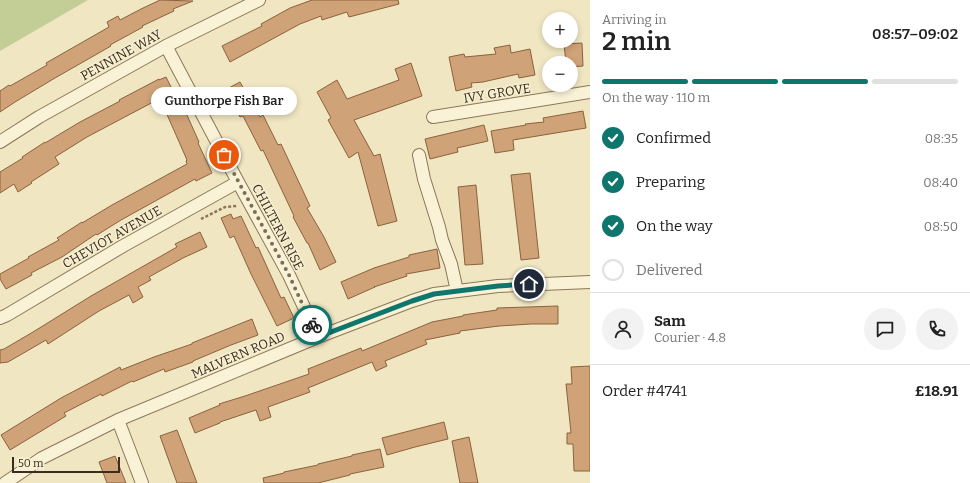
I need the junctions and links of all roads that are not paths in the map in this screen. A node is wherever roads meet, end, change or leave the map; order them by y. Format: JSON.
{"nodes":[{"id":1,"x":259,"y":0,"type":"edge"},
{"id":2,"x":166,"y":46,"type":"junction"},
{"id":3,"x":590,"y":92,"type":"edge"},
{"id":4,"x":433,"y":117,"type":"dead end"},
{"id":5,"x":0,"y":142,"type":"edge"},
{"id":6,"x":419,"y":155,"type":"dead end"},
{"id":7,"x":238,"y":182,"type":"junction"},
{"id":8,"x":590,"y":282,"type":"edge"},
{"id":9,"x":456,"y":291,"type":"junction"},
{"id":10,"x":0,"y":318,"type":"edge"},
{"id":11,"x":318,"y":337,"type":"junction"},
{"id":12,"x":118,"y":420,"type":"junction"},
{"id":13,"x":10,"y":482,"type":"edge"},
{"id":14,"x":142,"y":483,"type":"edge"}],
"edges":[{"from":1,"to":2,"type":"street","name":"PENNINE WAY"},
{"from":2,"to":5,"type":"street","name":"PENNINE WAY"},
{"from":2,"to":7,"type":"street","name":"CHILTERN RISE"},
{"from":3,"to":4,"type":"street","name":"IVY GROVE"},
{"from":6,"to":9,"type":"street"},
{"from":7,"to":10,"type":"street","name":"CHEVIOT AVENUE"},
{"from":7,"to":11,"type":"street","name":"CHILTERN RISE"},
{"from":8,"to":9,"type":"street","name":"MALVERN ROAD"},
{"from":9,"to":11,"type":"street","name":"MALVERN ROAD"},
{"from":11,"to":12,"type":"street","name":"MALVERN ROAD"},
{"from":12,"to":13,"type":"street","name":"MALVERN ROAD"},
{"from":12,"to":14,"type":"street"}]}
